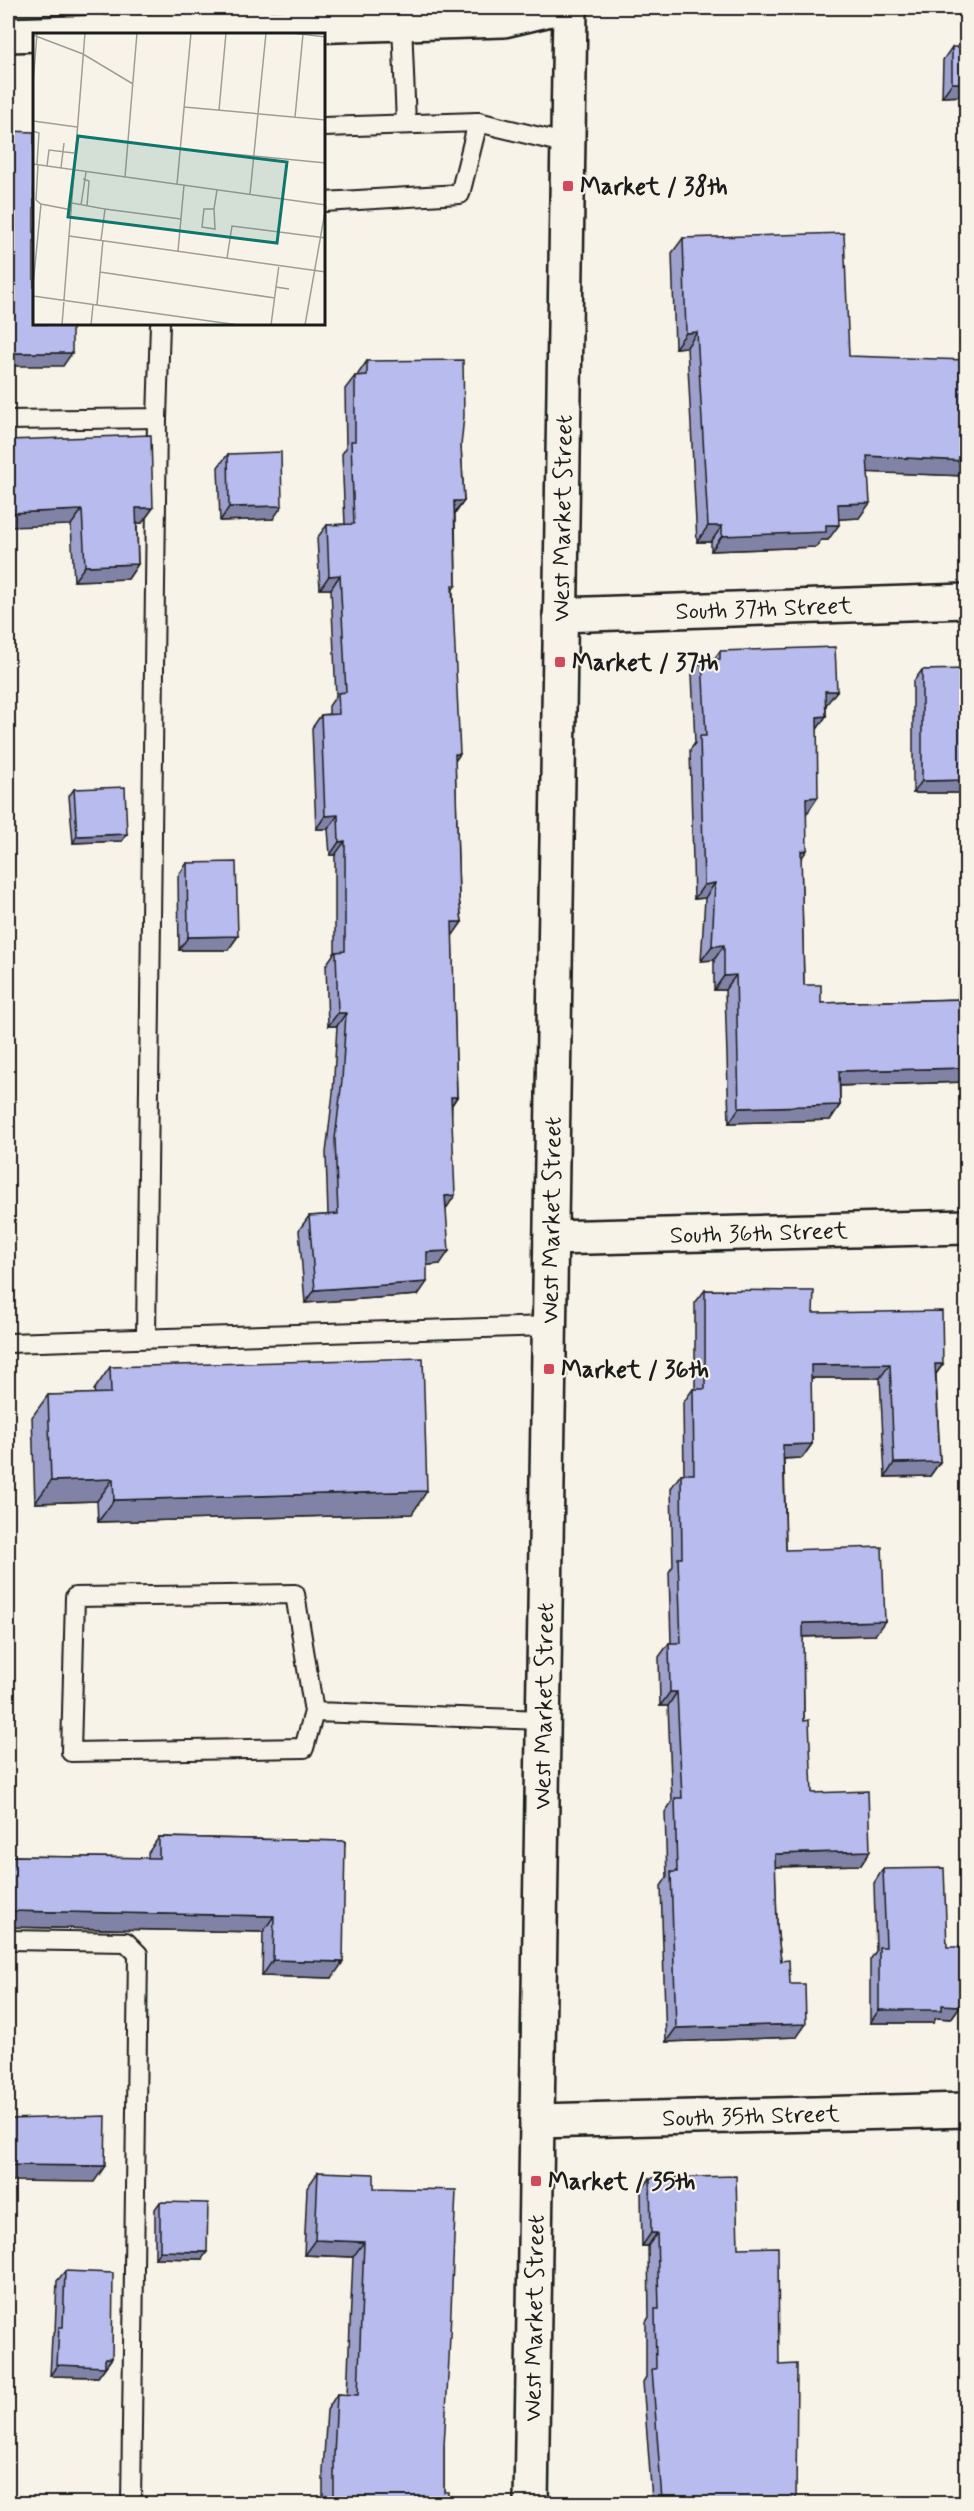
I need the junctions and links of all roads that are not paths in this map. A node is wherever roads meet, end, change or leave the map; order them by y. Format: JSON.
{"nodes":[{"id":1,"x":555,"y":8,"type":"edge"},
{"id":2,"x":570,"y":8,"type":"edge"},
{"id":3,"x":95,"y":20,"type":"edge"},
{"id":4,"x":402,"y":23,"type":"junction"},
{"id":5,"x":170,"y":32,"type":"edge"},
{"id":6,"x":8,"y":35,"type":"edge"},
{"id":7,"x":478,"y":122,"type":"junction"},
{"id":8,"x":406,"y":124,"type":"junction"},
{"id":9,"x":326,"y":127,"type":"edge"},
{"id":10,"x":568,"y":144,"type":"junction"},
{"id":11,"x":326,"y":202,"type":"edge"},
{"id":12,"x":160,"y":326,"type":"edge"},
{"id":13,"x":157,"y":418,"type":"junction"},
{"id":14,"x":8,"y":420,"type":"edge"},
{"id":15,"x":966,"y":601,"type":"edge"},
{"id":16,"x":560,"y":615,"type":"junction"},
{"id":17,"x":966,"y":1227,"type":"edge"},
{"id":18,"x":551,"y":1238,"type":"junction"},
{"id":19,"x":549,"y":1326,"type":"junction"},
{"id":20,"x":146,"y":1337,"type":"junction"},
{"id":21,"x":8,"y":1343,"type":"edge"},
{"id":22,"x":314,"y":1712,"type":"junction"},
{"id":23,"x":544,"y":1720,"type":"junction"},
{"id":24,"x":8,"y":1940,"type":"edge"},
{"id":25,"x":966,"y":2110,"type":"edge"},
{"id":26,"x":537,"y":2121,"type":"junction"},
{"id":27,"x":131,"y":2504,"type":"edge"},
{"id":28,"x":531,"y":2504,"type":"edge"}],
"edges":[{"from":1,"to":4,"type":"street"},
{"from":2,"to":10,"type":"street","name":"West Market Street"},
{"from":3,"to":5,"type":"street"},
{"from":3,"to":6,"type":"street"},
{"from":4,"to":5,"type":"street"},
{"from":4,"to":8,"type":"lane"},
{"from":7,"to":8,"type":"lane"},
{"from":7,"to":10,"type":"lane"},
{"from":7,"to":11,"type":"lane"},
{"from":8,"to":9,"type":"lane"},
{"from":10,"to":16,"type":"street","name":"West Market Street"},
{"from":12,"to":13,"type":"lane"},
{"from":13,"to":14,"type":"lane"},
{"from":13,"to":20,"type":"lane"},
{"from":15,"to":16,"type":"street","name":"South 37th Street"},
{"from":16,"to":18,"type":"street","name":"West Market Street"},
{"from":17,"to":18,"type":"street","name":"South 36th Street"},
{"from":18,"to":19,"type":"street","name":"West Market Street"},
{"from":19,"to":20,"type":"lane"},
{"from":19,"to":23,"type":"street","name":"West Market Street"},
{"from":20,"to":21,"type":"lane"},
{"from":22,"to":22,"type":"lane"},
{"from":22,"to":23,"type":"lane"},
{"from":23,"to":26,"type":"street","name":"West Market Street"},
{"from":24,"to":27,"type":"lane"},
{"from":25,"to":26,"type":"street","name":"South 35th Street"},
{"from":26,"to":28,"type":"street","name":"West Market Street"}]}
